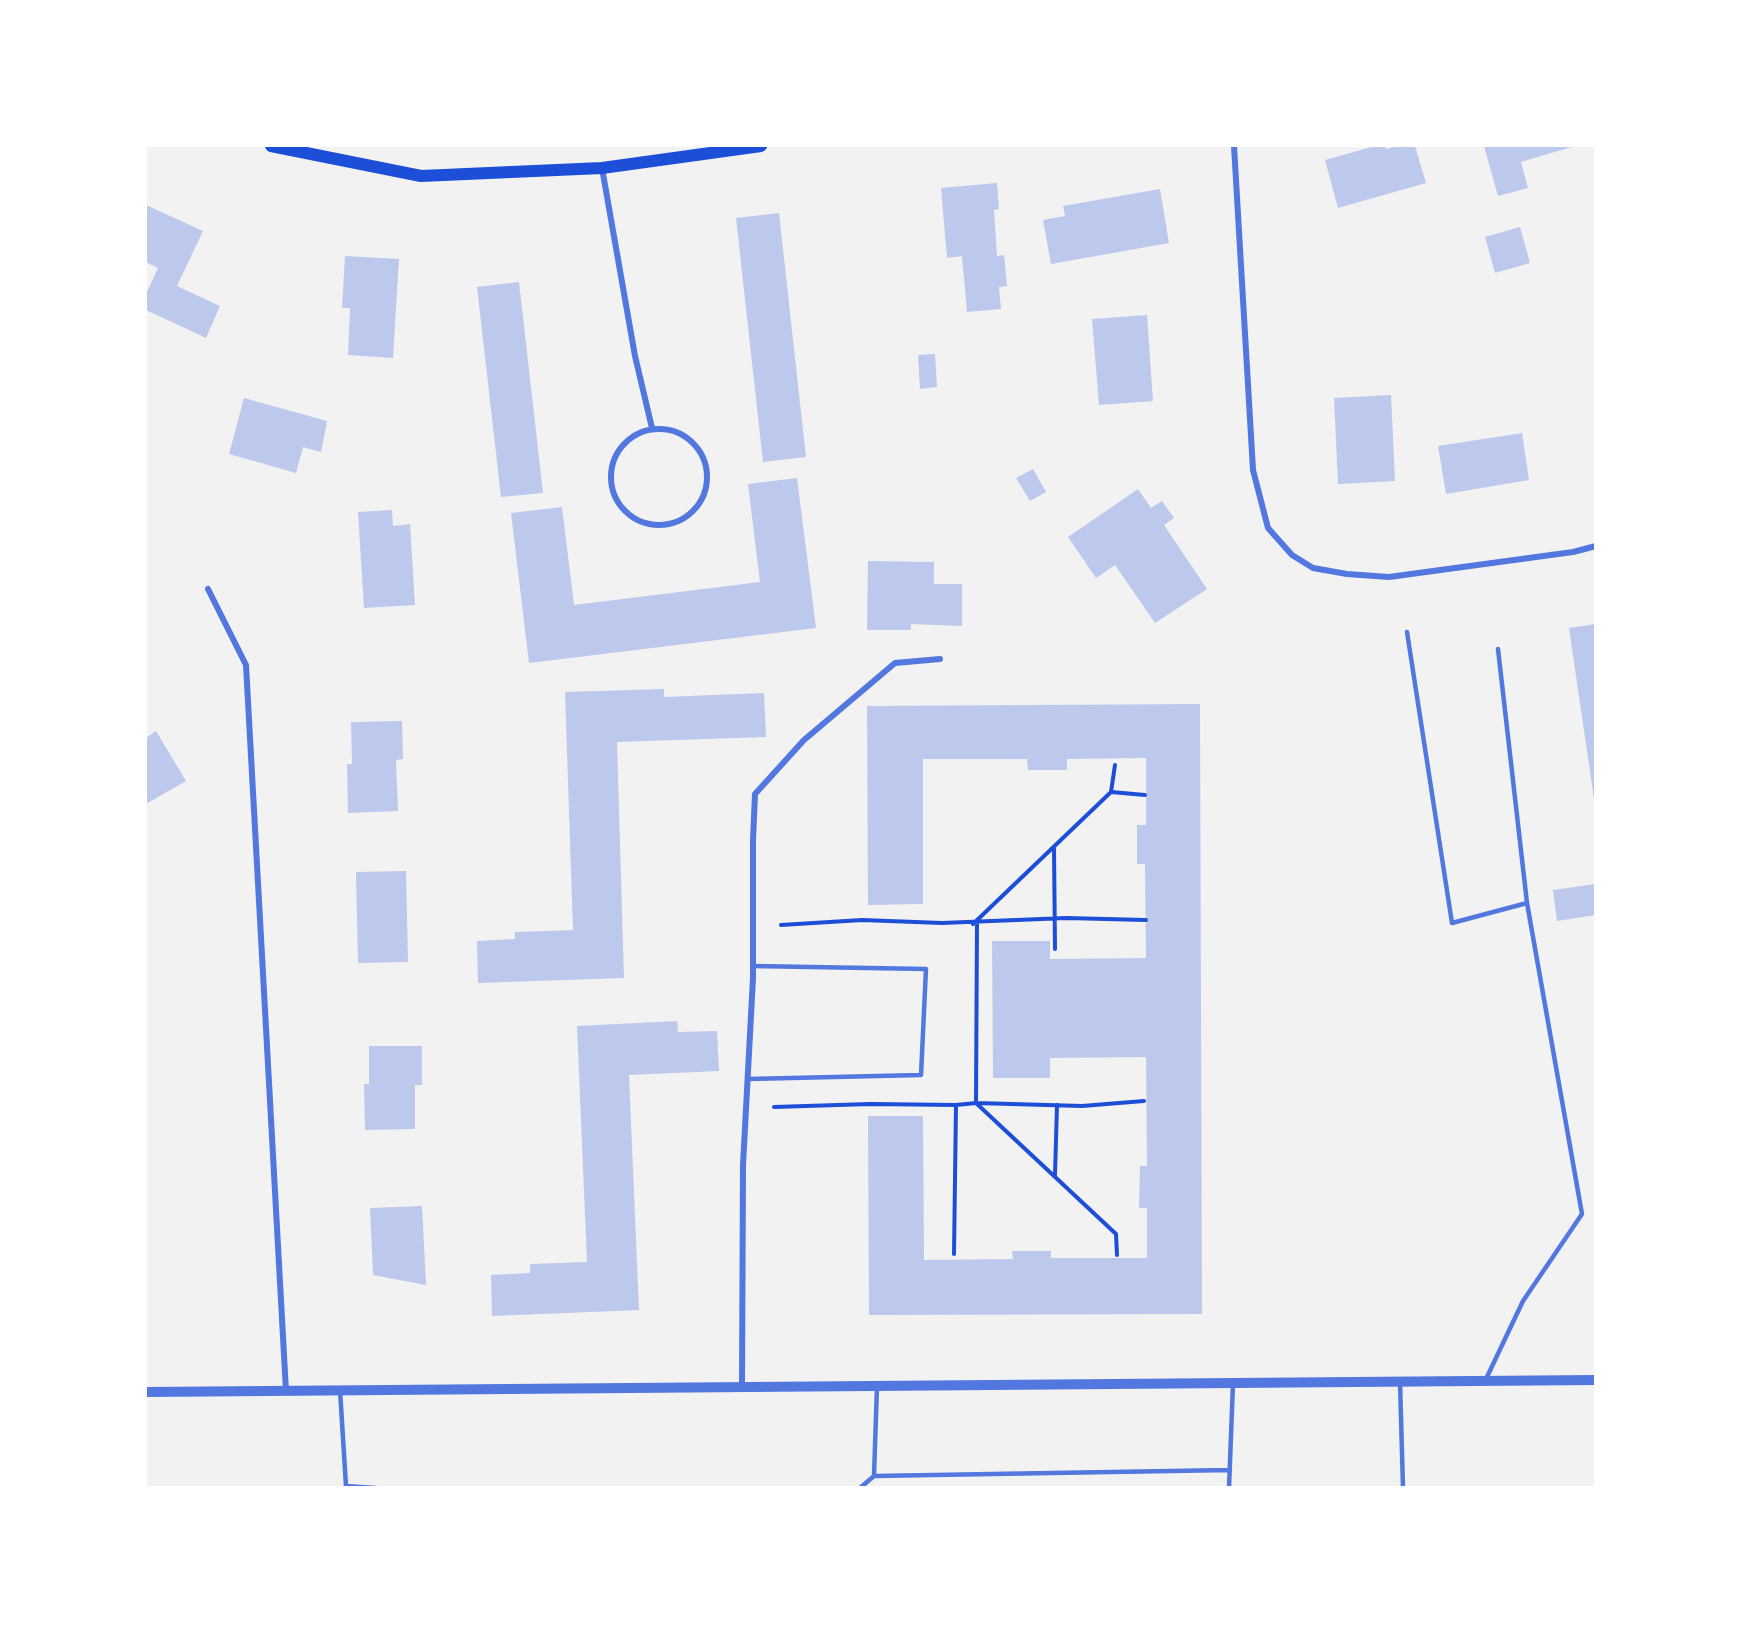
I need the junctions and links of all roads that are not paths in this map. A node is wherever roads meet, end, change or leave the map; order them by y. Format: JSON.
{"nodes":[{"id":1,"x":271,"y":146,"type":"edge"},
{"id":2,"x":761,"y":146,"type":"edge"},
{"id":3,"x":1234,"y":146,"type":"edge"},
{"id":4,"x":602,"y":168,"type":"junction"},
{"id":5,"x":652,"y":428,"type":"junction"},
{"id":6,"x":1596,"y":546,"type":"edge"},
{"id":7,"x":208,"y":589,"type":"dead end"},
{"id":8,"x":1407,"y":632,"type":"dead end"},
{"id":9,"x":1498,"y":649,"type":"dead end"},
{"id":10,"x":940,"y":659,"type":"dead end"},
{"id":11,"x":1527,"y":903,"type":"junction"},
{"id":12,"x":753,"y":966,"type":"junction"},
{"id":13,"x":748,"y":1079,"type":"junction"},
{"id":14,"x":1596,"y":1380,"type":"edge"},
{"id":15,"x":1484,"y":1381,"type":"junction"},
{"id":16,"x":1400,"y":1382,"type":"junction"},
{"id":17,"x":1233,"y":1383,"type":"junction"},
{"id":18,"x":877,"y":1386,"type":"junction"},
{"id":19,"x":742,"y":1387,"type":"junction"},
{"id":20,"x":340,"y":1390,"type":"junction"},
{"id":21,"x":286,"y":1391,"type":"junction"},
{"id":22,"x":146,"y":1392,"type":"edge"},
{"id":23,"x":1230,"y":1470,"type":"junction"},
{"id":24,"x":874,"y":1476,"type":"junction"},
{"id":25,"x":376,"y":1488,"type":"edge"},
{"id":26,"x":860,"y":1488,"type":"edge"},
{"id":27,"x":1229,"y":1488,"type":"edge"},
{"id":28,"x":1403,"y":1488,"type":"edge"}],
"edges":[{"from":1,"to":4,"type":"main road"},
{"from":2,"to":4,"type":"main road"},
{"from":3,"to":6,"type":"street"},
{"from":4,"to":5,"type":"street"},
{"from":5,"to":5,"type":"street"},
{"from":7,"to":21,"type":"street"},
{"from":8,"to":11,"type":"lane"},
{"from":9,"to":11,"type":"lane"},
{"from":10,"to":12,"type":"street"},
{"from":11,"to":15,"type":"lane"},
{"from":12,"to":13,"type":"street"},
{"from":12,"to":13,"type":"lane"},
{"from":13,"to":19,"type":"street"},
{"from":14,"to":15,"type":"street"},
{"from":15,"to":16,"type":"street"},
{"from":16,"to":17,"type":"street"},
{"from":16,"to":28,"type":"lane"},
{"from":17,"to":18,"type":"street"},
{"from":17,"to":23,"type":"lane"},
{"from":18,"to":19,"type":"street"},
{"from":18,"to":24,"type":"lane"},
{"from":19,"to":20,"type":"street"},
{"from":20,"to":21,"type":"street"},
{"from":20,"to":25,"type":"lane"},
{"from":21,"to":22,"type":"street"},
{"from":23,"to":24,"type":"lane"},
{"from":23,"to":27,"type":"lane"},
{"from":24,"to":26,"type":"lane"}]}
